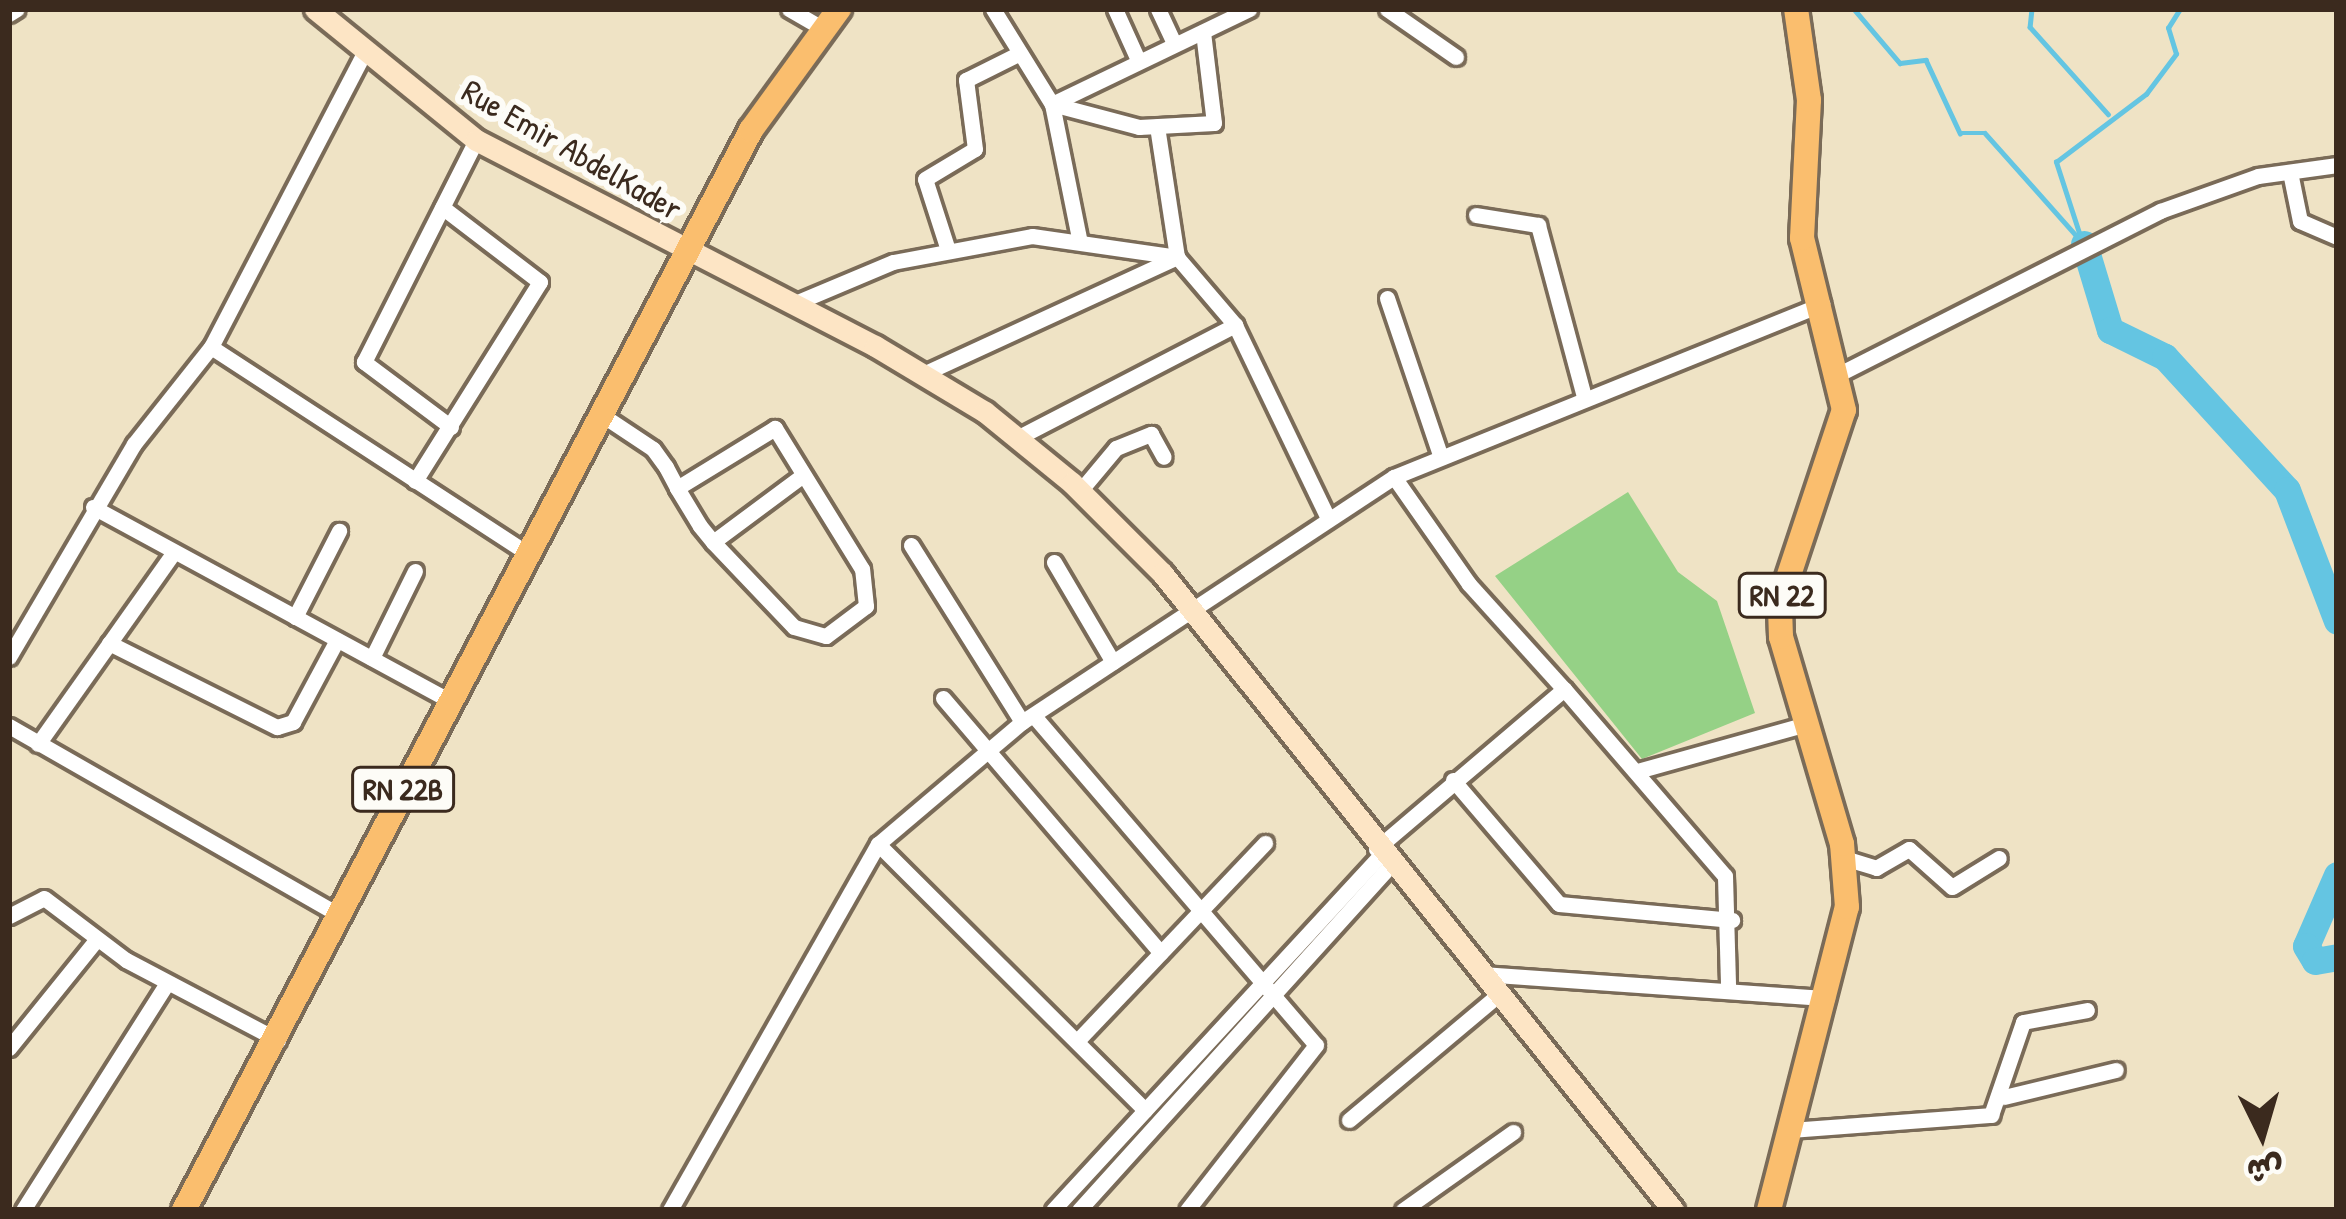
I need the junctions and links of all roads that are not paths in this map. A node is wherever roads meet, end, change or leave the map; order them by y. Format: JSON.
{"nodes":[{"id":1,"x":17,"y":9,"type":"edge"},
{"id":2,"x":315,"y":9,"type":"edge"},
{"id":3,"x":789,"y":9,"type":"edge"},
{"id":4,"x":993,"y":9,"type":"edge"},
{"id":5,"x":1115,"y":9,"type":"edge"},
{"id":6,"x":1158,"y":9,"type":"edge"},
{"id":7,"x":1249,"y":9,"type":"edge"},
{"id":8,"x":1387,"y":9,"type":"edge"},
{"id":9,"x":1796,"y":9,"type":"edge"},
{"id":10,"x":9,"y":14,"type":"edge"},
{"id":11,"x":1221,"y":15,"type":"edge"},
{"id":12,"x":831,"y":19,"type":"edge"},
{"id":13,"x":1203,"y":32,"type":"junction"},
{"id":14,"x":1174,"y":44,"type":"junction"},
{"id":15,"x":363,"y":55,"type":"junction"},
{"id":16,"x":1016,"y":55,"type":"junction"},
{"id":17,"x":1456,"y":57,"type":"dead end"},
{"id":18,"x":1138,"y":60,"type":"junction"},
{"id":19,"x":1052,"y":104,"type":"junction"},
{"id":20,"x":1157,"y":127,"type":"junction"},
{"id":21,"x":476,"y":140,"type":"junction"},
{"id":22,"x":2337,"y":165,"type":"edge"},
{"id":23,"x":2290,"y":172,"type":"junction"},
{"id":24,"x":442,"y":207,"type":"junction"},
{"id":25,"x":1476,"y":215,"type":"dead end"},
{"id":26,"x":2337,"y":237,"type":"edge"},
{"id":27,"x":1079,"y":238,"type":"junction"},
{"id":28,"x":947,"y":248,"type":"junction"},
{"id":29,"x":686,"y":254,"type":"junction"},
{"id":30,"x":1178,"y":257,"type":"junction"},
{"id":31,"x":1388,"y":298,"type":"dead end"},
{"id":32,"x":793,"y":304,"type":"junction"},
{"id":33,"x":1822,"y":304,"type":"junction"},
{"id":34,"x":1235,"y":326,"type":"junction"},
{"id":35,"x":211,"y":347,"type":"junction"},
{"id":36,"x":1843,"y":372,"type":"junction"},
{"id":37,"x":922,"y":374,"type":"junction"},
{"id":38,"x":1584,"y":397,"type":"junction"},
{"id":39,"x":602,"y":415,"type":"junction"},
{"id":40,"x":451,"y":427,"type":"junction"},
{"id":41,"x":1017,"y":438,"type":"junction"},
{"id":42,"x":1440,"y":455,"type":"junction"},
{"id":43,"x":1164,"y":457,"type":"dead end"},
{"id":44,"x":802,"y":476,"type":"junction"},
{"id":45,"x":1394,"y":477,"type":"junction"},
{"id":46,"x":415,"y":481,"type":"junction"},
{"id":47,"x":676,"y":488,"type":"junction"},
{"id":48,"x":1080,"y":490,"type":"junction"},
{"id":49,"x":93,"y":507,"type":"junction"},
{"id":50,"x":1326,"y":514,"type":"junction"},
{"id":51,"x":339,"y":532,"type":"dead end"},
{"id":52,"x":713,"y":542,"type":"junction"},
{"id":53,"x":911,"y":545,"type":"dead end"},
{"id":54,"x":174,"y":552,"type":"junction"},
{"id":55,"x":529,"y":554,"type":"junction"},
{"id":56,"x":1054,"y":562,"type":"dead end"},
{"id":57,"x":415,"y":571,"type":"dead end"},
{"id":58,"x":1188,"y":608,"type":"junction"},
{"id":59,"x":295,"y":616,"type":"junction"},
{"id":60,"x":337,"y":640,"type":"junction"},
{"id":61,"x":109,"y":643,"type":"junction"},
{"id":62,"x":10,"y":652,"type":"edge"},
{"id":63,"x":371,"y":658,"type":"junction"},
{"id":64,"x":1113,"y":662,"type":"junction"},
{"id":65,"x":1564,"y":689,"type":"junction"},
{"id":66,"x":943,"y":698,"type":"dead end"},
{"id":67,"x":450,"y":700,"type":"junction"},
{"id":68,"x":1028,"y":719,"type":"junction"},
{"id":69,"x":1803,"y":725,"type":"junction"},
{"id":70,"x":9,"y":726,"type":"edge"},
{"id":71,"x":38,"y":744,"type":"junction"},
{"id":72,"x":982,"y":756,"type":"junction"},
{"id":73,"x":1642,"y":770,"type":"junction"},
{"id":74,"x":1453,"y":780,"type":"junction"},
{"id":75,"x":1265,"y":843,"type":"dead end"},
{"id":76,"x":878,"y":844,"type":"junction"},
{"id":77,"x":1383,"y":856,"type":"junction"},
{"id":78,"x":1844,"y":858,"type":"junction"},
{"id":79,"x":1999,"y":858,"type":"dead end"},
{"id":80,"x":1196,"y":906,"type":"junction"},
{"id":81,"x":340,"y":915,"type":"junction"},
{"id":82,"x":9,"y":916,"type":"edge"},
{"id":83,"x":1732,"y":920,"type":"junction"},
{"id":84,"x":97,"y":939,"type":"junction"},
{"id":85,"x":1161,"y":952,"type":"junction"},
{"id":86,"x":1482,"y":974,"type":"junction"},
{"id":87,"x":166,"y":983,"type":"junction"},
{"id":88,"x":1728,"y":986,"type":"junction"},
{"id":89,"x":1266,"y":987,"type":"junction"},
{"id":90,"x":1498,"y":994,"type":"junction"},
{"id":91,"x":1827,"y":998,"type":"junction"},
{"id":92,"x":2087,"y":1010,"type":"dead end"},
{"id":93,"x":1081,"y":1038,"type":"junction"},
{"id":94,"x":278,"y":1040,"type":"junction"},
{"id":95,"x":9,"y":1048,"type":"edge"},
{"id":96,"x":2116,"y":1070,"type":"dead end"},
{"id":97,"x":2004,"y":1097,"type":"junction"},
{"id":98,"x":1142,"y":1107,"type":"junction"},
{"id":99,"x":1349,"y":1120,"type":"dead end"},
{"id":100,"x":1156,"y":1121,"type":"junction"},
{"id":101,"x":1791,"y":1130,"type":"junction"},
{"id":102,"x":1513,"y":1132,"type":"dead end"},
{"id":103,"x":1775,"y":1180,"type":"junction"},
{"id":104,"x":1658,"y":1202,"type":"edge"},
{"id":105,"x":1066,"y":1208,"type":"edge"},
{"id":106,"x":23,"y":1210,"type":"edge"},
{"id":107,"x":184,"y":1210,"type":"edge"},
{"id":108,"x":670,"y":1210,"type":"edge"},
{"id":109,"x":1187,"y":1210,"type":"edge"},
{"id":110,"x":1403,"y":1210,"type":"edge"},
{"id":111,"x":1673,"y":1210,"type":"edge"},
{"id":112,"x":1759,"y":1210,"type":"edge"},
{"id":113,"x":1769,"y":1210,"type":"edge"}],
"edges":[{"from":1,"to":10,"type":"street"},
{"from":2,"to":15,"type":"main road","name":"Rue Emir AbdelKader"},
{"from":3,"to":12,"type":"street"},
{"from":4,"to":16,"type":"street"},
{"from":5,"to":18,"type":"street"},
{"from":6,"to":14,"type":"street"},
{"from":7,"to":11,"type":"street"},
{"from":8,"to":17,"type":"street"},
{"from":9,"to":33,"type":"main road","number":"RN 22"},
{"from":11,"to":13,"type":"street"},
{"from":12,"to":29,"type":"main road","number":"RN 22B"},
{"from":13,"to":14,"type":"street"},
{"from":13,"to":20,"type":"street"},
{"from":14,"to":18,"type":"street"},
{"from":15,"to":21,"type":"main road","name":"Rue Emir AbdelKader"},
{"from":15,"to":35,"type":"street"},
{"from":16,"to":19,"type":"street"},
{"from":16,"to":28,"type":"street"},
{"from":18,"to":19,"type":"street"},
{"from":19,"to":20,"type":"street"},
{"from":19,"to":27,"type":"street"},
{"from":20,"to":30,"type":"street"},
{"from":21,"to":24,"type":"street"},
{"from":21,"to":29,"type":"main road","name":"Rue Emir AbdelKader"},
{"from":22,"to":23,"type":"street"},
{"from":23,"to":26,"type":"street"},
{"from":23,"to":36,"type":"street"},
{"from":24,"to":40,"type":"street"},
{"from":24,"to":40,"type":"street"},
{"from":25,"to":38,"type":"street"},
{"from":27,"to":28,"type":"street"},
{"from":27,"to":30,"type":"street"},
{"from":28,"to":32,"type":"street"},
{"from":29,"to":32,"type":"main road","name":"Rue Emir AbdelKader"},
{"from":29,"to":39,"type":"main road","number":"RN 22B"},
{"from":30,"to":34,"type":"street"},
{"from":30,"to":37,"type":"street"},
{"from":31,"to":42,"type":"street"},
{"from":32,"to":37,"type":"main road","name":"Rue Emir AbdelKader"},
{"from":33,"to":36,"type":"main road","number":"RN 22"},
{"from":33,"to":38,"type":"street"},
{"from":34,"to":41,"type":"street"},
{"from":34,"to":50,"type":"street"},
{"from":35,"to":46,"type":"street"},
{"from":35,"to":49,"type":"street"},
{"from":36,"to":69,"type":"main road","number":"RN 22"},
{"from":37,"to":41,"type":"main road","name":"Rue Emir AbdelKader"},
{"from":38,"to":42,"type":"street"},
{"from":39,"to":47,"type":"street"},
{"from":39,"to":55,"type":"main road","number":"RN 22B"},
{"from":40,"to":46,"type":"street"},
{"from":41,"to":48,"type":"main road","name":"Rue Emir AbdelKader"},
{"from":42,"to":45,"type":"street"},
{"from":43,"to":48,"type":"street"},
{"from":44,"to":47,"type":"street"},
{"from":44,"to":52,"type":"street"},
{"from":44,"to":52,"type":"street"},
{"from":45,"to":50,"type":"street"},
{"from":45,"to":65,"type":"street"},
{"from":46,"to":55,"type":"street"},
{"from":47,"to":52,"type":"street"},
{"from":48,"to":58,"type":"main road","name":"Rue Emir AbdelKader"},
{"from":49,"to":54,"type":"street"},
{"from":49,"to":62,"type":"street"},
{"from":50,"to":58,"type":"street"},
{"from":51,"to":59,"type":"street"},
{"from":53,"to":68,"type":"street"},
{"from":54,"to":59,"type":"street"},
{"from":54,"to":61,"type":"street"},
{"from":55,"to":67,"type":"main road","number":"RN 22B"},
{"from":56,"to":64,"type":"street"},
{"from":57,"to":63,"type":"street"},
{"from":58,"to":64,"type":"street"},
{"from":58,"to":77,"type":"main road","name":"Rue Emir AbdelKader"},
{"from":59,"to":60,"type":"street"},
{"from":60,"to":61,"type":"street"},
{"from":60,"to":63,"type":"street"},
{"from":61,"to":71,"type":"street"},
{"from":63,"to":67,"type":"street"},
{"from":64,"to":68,"type":"street"},
{"from":65,"to":73,"type":"street"},
{"from":65,"to":74,"type":"street"},
{"from":66,"to":72,"type":"street"},
{"from":67,"to":81,"type":"main road","number":"RN 22B"},
{"from":68,"to":72,"type":"street"},
{"from":68,"to":80,"type":"street"},
{"from":69,"to":73,"type":"street"},
{"from":69,"to":78,"type":"main road","number":"RN 22"},
{"from":70,"to":71,"type":"street"},
{"from":71,"to":81,"type":"street"},
{"from":72,"to":76,"type":"street"},
{"from":72,"to":85,"type":"street"},
{"from":73,"to":83,"type":"street"},
{"from":74,"to":77,"type":"street"},
{"from":74,"to":83,"type":"street"},
{"from":75,"to":80,"type":"street"},
{"from":76,"to":93,"type":"street"},
{"from":76,"to":108,"type":"street"},
{"from":77,"to":86,"type":"main road","name":"Rue Emir AbdelKader"},
{"from":77,"to":89,"type":"street"},
{"from":78,"to":79,"type":"street"},
{"from":78,"to":91,"type":"main road","number":"RN 22"},
{"from":80,"to":85,"type":"street"},
{"from":80,"to":89,"type":"street"},
{"from":81,"to":94,"type":"main road","number":"RN 22B"},
{"from":82,"to":84,"type":"street"},
{"from":83,"to":88,"type":"street"},
{"from":84,"to":87,"type":"street"},
{"from":84,"to":95,"type":"street"},
{"from":85,"to":93,"type":"street"},
{"from":86,"to":88,"type":"street"},
{"from":86,"to":90,"type":"main road","name":"Rue Emir AbdelKader"},
{"from":87,"to":94,"type":"street"},
{"from":87,"to":106,"type":"street"},
{"from":88,"to":91,"type":"street"},
{"from":89,"to":98,"type":"street"},
{"from":89,"to":100,"type":"street"},
{"from":89,"to":109,"type":"street"},
{"from":90,"to":99,"type":"street"},
{"from":90,"to":104,"type":"main road","name":"Rue Emir AbdelKader"},
{"from":91,"to":101,"type":"main road","number":"RN 22"},
{"from":92,"to":97,"type":"street"},
{"from":93,"to":98,"type":"street"},
{"from":94,"to":107,"type":"main road","number":"RN 22B"},
{"from":96,"to":97,"type":"street"},
{"from":97,"to":101,"type":"street"},
{"from":98,"to":100,"type":"street"},
{"from":98,"to":105,"type":"street"},
{"from":100,"to":105,"type":"street"},
{"from":101,"to":103,"type":"main road","number":"RN 22"},
{"from":102,"to":110,"type":"street"},
{"from":103,"to":112,"type":"main road","number":"RN 22"},
{"from":103,"to":113,"type":"main road","number":"RN 22"},
{"from":104,"to":111,"type":"main road","name":"Rue Emir AbdelKader"}]}
